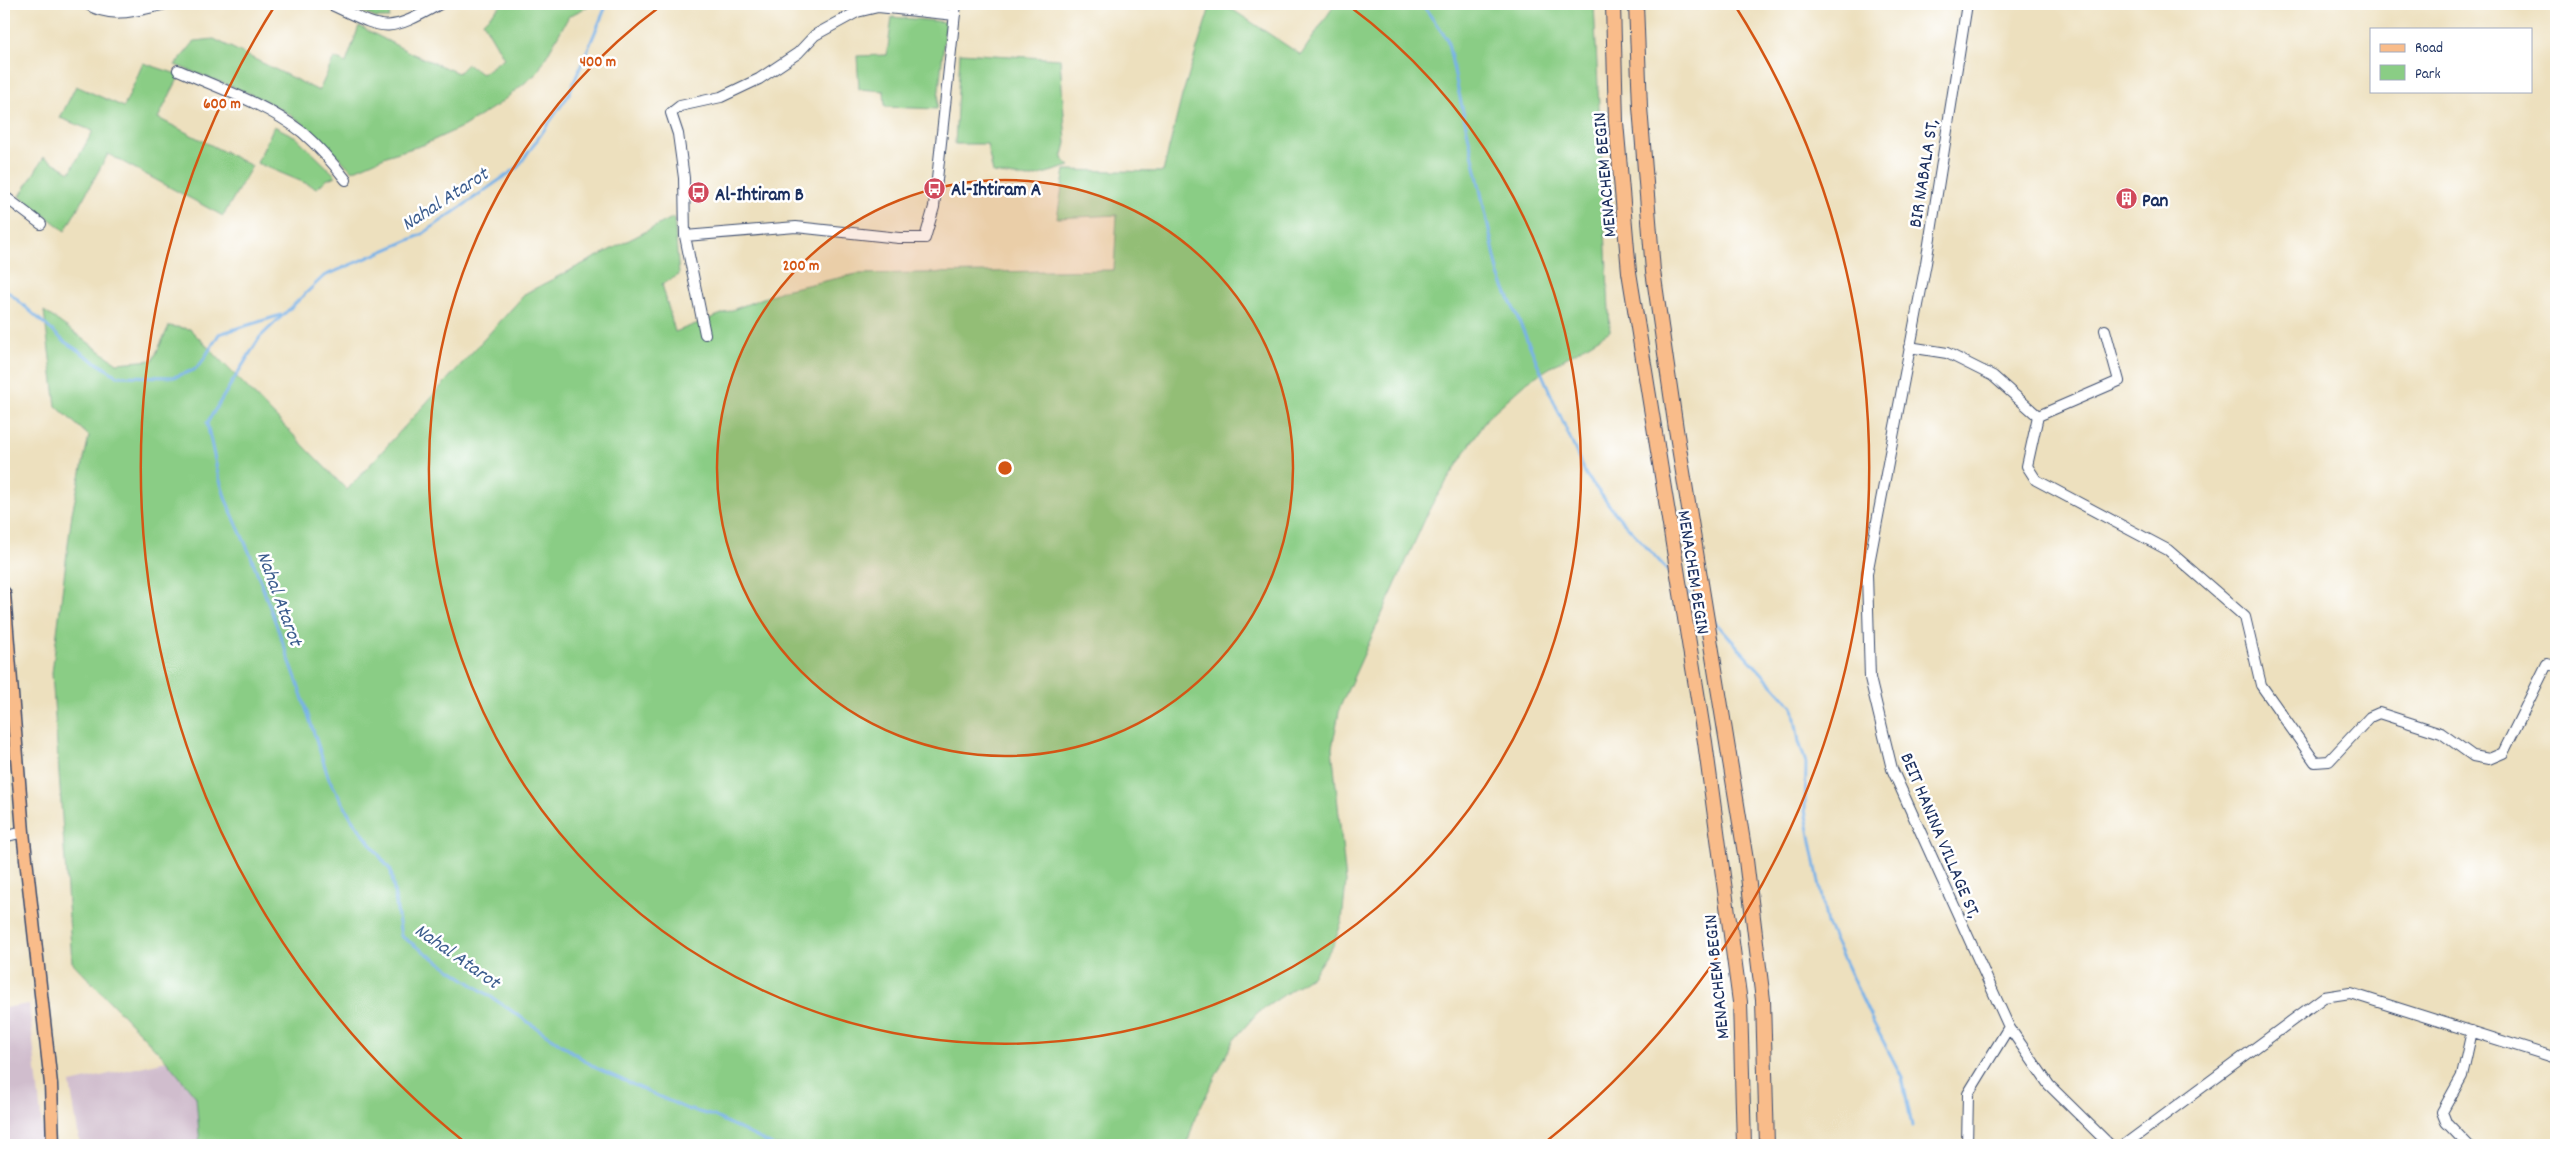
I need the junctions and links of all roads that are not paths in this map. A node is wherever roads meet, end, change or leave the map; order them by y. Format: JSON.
{"nodes":[{"id":1,"x":87,"y":4,"type":"edge"},
{"id":2,"x":166,"y":4,"type":"edge"},
{"id":3,"x":330,"y":4,"type":"edge"},
{"id":4,"x":423,"y":4,"type":"edge"},
{"id":5,"x":440,"y":4,"type":"edge"},
{"id":6,"x":956,"y":4,"type":"edge"},
{"id":7,"x":1612,"y":4,"type":"edge"},
{"id":8,"x":1636,"y":4,"type":"edge"},
{"id":9,"x":1967,"y":4,"type":"edge"},
{"id":10,"x":955,"y":15,"type":"junction"},
{"id":11,"x":407,"y":22,"type":"junction"},
{"id":12,"x":178,"y":70,"type":"dead end"},
{"id":13,"x":346,"y":180,"type":"dead end"},
{"id":14,"x":4,"y":196,"type":"edge"},
{"id":15,"x":41,"y":224,"type":"dead end"},
{"id":16,"x":685,"y":236,"type":"junction"},
{"id":17,"x":2105,"y":330,"type":"dead end"},
{"id":18,"x":705,"y":334,"type":"dead end"},
{"id":19,"x":1909,"y":347,"type":"junction"},
{"id":20,"x":2038,"y":416,"type":"junction"},
{"id":21,"x":4,"y":594,"type":"edge"},
{"id":22,"x":2556,"y":666,"type":"edge"},
{"id":23,"x":23,"y":832,"type":"junction"},
{"id":24,"x":4,"y":837,"type":"edge"},
{"id":25,"x":2008,"y":1027,"type":"junction"},
{"id":26,"x":2472,"y":1031,"type":"junction"},
{"id":27,"x":2556,"y":1058,"type":"edge"},
{"id":28,"x":51,"y":1084,"type":"junction"},
{"id":29,"x":54,"y":1145,"type":"edge"},
{"id":30,"x":61,"y":1145,"type":"edge"},
{"id":31,"x":1744,"y":1145,"type":"edge"},
{"id":32,"x":1767,"y":1145,"type":"edge"},
{"id":33,"x":1967,"y":1145,"type":"edge"},
{"id":34,"x":2110,"y":1145,"type":"edge"},
{"id":35,"x":2124,"y":1145,"type":"edge"},
{"id":36,"x":2468,"y":1145,"type":"edge"}],
"edges":[{"from":1,"to":2,"type":"street"},
{"from":3,"to":11,"type":"street"},
{"from":4,"to":11,"type":"street"},
{"from":5,"to":11,"type":"street"},
{"from":6,"to":10,"type":"street"},
{"from":7,"to":31,"type":"highway","name":"MENACHEM BEGIN"},
{"from":8,"to":32,"type":"highway","name":"MENACHEM BEGIN"},
{"from":9,"to":19,"type":"street","name":"BIR NABALA ST,"},
{"from":10,"to":16,"type":"street"},
{"from":10,"to":16,"type":"street"},
{"from":12,"to":13,"type":"street"},
{"from":14,"to":15,"type":"street"},
{"from":16,"to":18,"type":"street"},
{"from":17,"to":20,"type":"street"},
{"from":19,"to":20,"type":"street"},
{"from":19,"to":25,"type":"street","name":"BEIT HANINA VILLAGE ST,"},
{"from":20,"to":22,"type":"street"},
{"from":21,"to":23,"type":"main road"},
{"from":23,"to":24,"type":"street"},
{"from":23,"to":28,"type":"main road"},
{"from":25,"to":33,"type":"street"},
{"from":25,"to":34,"type":"street","name":"BEIT HANINA VILLAGE ST,"},
{"from":26,"to":27,"type":"street"},
{"from":26,"to":35,"type":"street"},
{"from":26,"to":36,"type":"street"},
{"from":28,"to":29,"type":"main road"},
{"from":28,"to":30,"type":"main road"}]}
